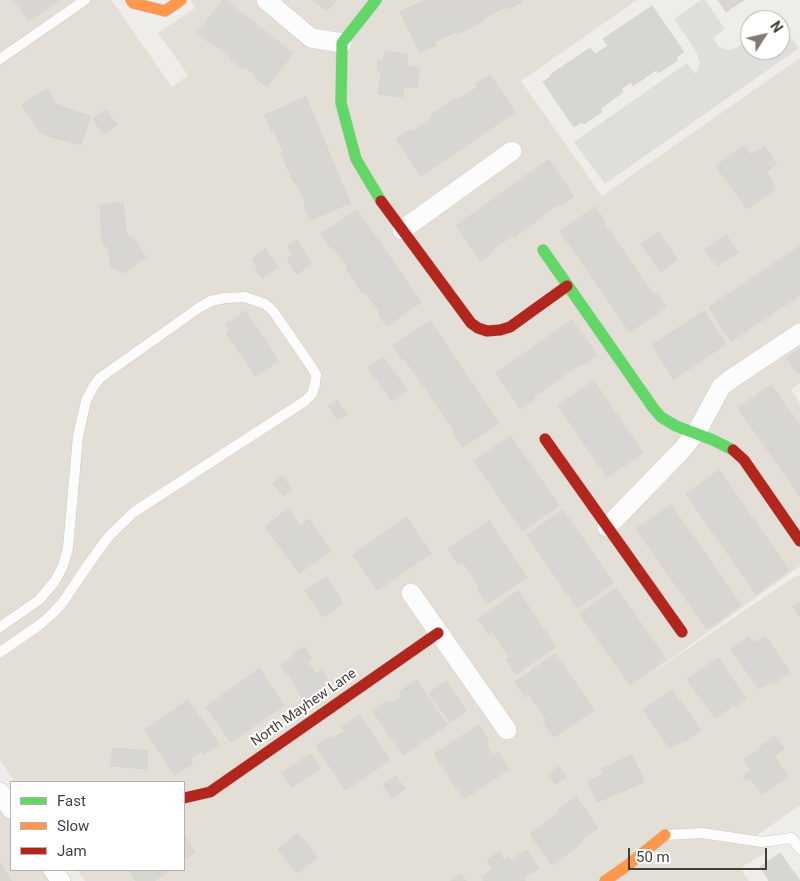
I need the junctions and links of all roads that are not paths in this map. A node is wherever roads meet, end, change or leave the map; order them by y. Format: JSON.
{"nodes":[{"id":1,"x":85,"y":0,"type":"edge"},
{"id":2,"x":181,"y":0,"type":"edge"},
{"id":3,"x":266,"y":0,"type":"edge"},
{"id":4,"x":376,"y":0,"type":"edge"},
{"id":5,"x":132,"y":1,"type":"edge"},
{"id":6,"x":342,"y":44,"type":"junction"},
{"id":7,"x":0,"y":59,"type":"edge"},
{"id":8,"x":512,"y":151,"type":"dead end"},
{"id":9,"x":402,"y":230,"type":"junction"},
{"id":10,"x":543,"y":250,"type":"dead end"},
{"id":11,"x":567,"y":286,"type":"junction"},
{"id":12,"x":800,"y":333,"type":"edge"},
{"id":13,"x":696,"y":433,"type":"junction"},
{"id":14,"x":545,"y":439,"type":"dead end"},
{"id":15,"x":607,"y":527,"type":"junction"},
{"id":16,"x":800,"y":541,"type":"edge"},
{"id":17,"x":411,"y":593,"type":"dead end"},
{"id":18,"x":0,"y":627,"type":"edge"},
{"id":19,"x":682,"y":632,"type":"dead end"},
{"id":20,"x":438,"y":633,"type":"junction"},
{"id":21,"x":0,"y":652,"type":"edge"},
{"id":22,"x":506,"y":730,"type":"dead end"},
{"id":23,"x":0,"y":792,"type":"edge"},
{"id":24,"x":185,"y":798,"type":"edge"},
{"id":25,"x":10,"y":807,"type":"edge"},
{"id":26,"x":665,"y":835,"type":"joint"},
{"id":27,"x":800,"y":848,"type":"edge"},
{"id":28,"x":605,"y":881,"type":"edge"}],
"edges":[{"from":1,"to":7,"type":"lane"},
{"from":2,"to":5,"type":"street"},
{"from":3,"to":6,"type":"street"},
{"from":4,"to":6,"type":"street"},
{"from":6,"to":9,"type":"street"},
{"from":8,"to":9,"type":"street"},
{"from":9,"to":11,"type":"street"},
{"from":10,"to":11,"type":"street"},
{"from":11,"to":13,"type":"street"},
{"from":12,"to":13,"type":"street"},
{"from":13,"to":15,"type":"street"},
{"from":13,"to":16,"type":"street"},
{"from":14,"to":15,"type":"street"},
{"from":15,"to":19,"type":"street"},
{"from":17,"to":20,"type":"street"},
{"from":18,"to":21,"type":"lane"},
{"from":20,"to":22,"type":"street"},
{"from":20,"to":24,"type":"street","name":"North Mayhew Lane"},
{"from":23,"to":25,"type":"street"},
{"from":26,"to":27,"type":"lane"},
{"from":26,"to":28,"type":"street"}]}
